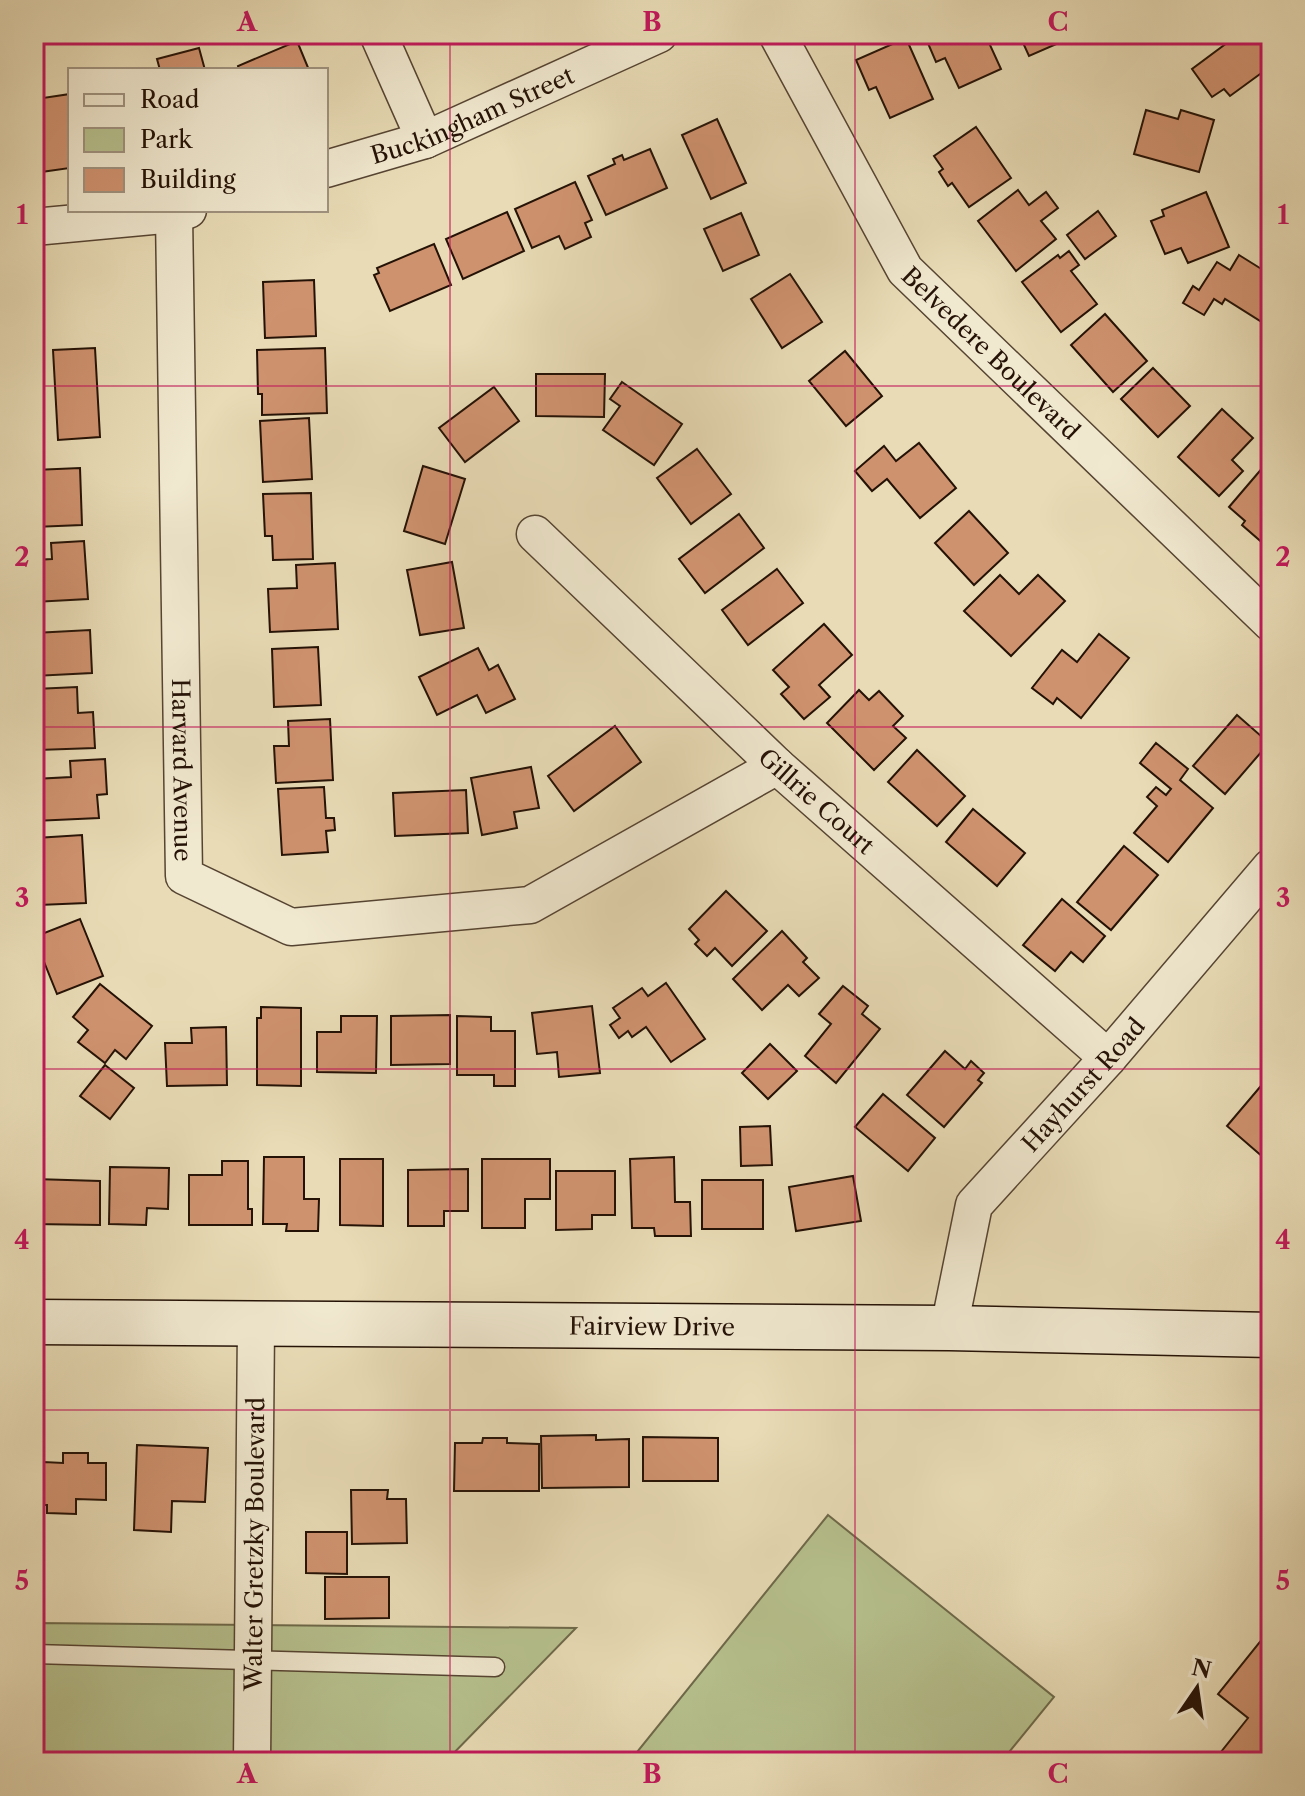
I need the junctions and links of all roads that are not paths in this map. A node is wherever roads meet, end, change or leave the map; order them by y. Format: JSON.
{"nodes":[{"id":1,"x":378,"y":34,"type":"edge"},
{"id":2,"x":659,"y":34,"type":"edge"},
{"id":3,"x":777,"y":34,"type":"edge"},
{"id":4,"x":425,"y":140,"type":"junction"},
{"id":5,"x":328,"y":168,"type":"edge"},
{"id":6,"x":181,"y":212,"type":"edge"},
{"id":7,"x":34,"y":227,"type":"edge"},
{"id":8,"x":535,"y":534,"type":"dead end"},
{"id":9,"x":1271,"y":623,"type":"edge"},
{"id":10,"x":777,"y":766,"type":"junction"},
{"id":11,"x":1271,"y":867,"type":"edge"},
{"id":12,"x":1108,"y":1058,"type":"junction"},
{"id":13,"x":34,"y":1322,"type":"edge"},
{"id":14,"x":256,"y":1325,"type":"junction"},
{"id":15,"x":949,"y":1328,"type":"junction"},
{"id":16,"x":1271,"y":1335,"type":"edge"},
{"id":17,"x":34,"y":1654,"type":"edge"},
{"id":18,"x":253,"y":1660,"type":"junction"},
{"id":19,"x":495,"y":1667,"type":"dead end"},
{"id":20,"x":252,"y":1762,"type":"edge"}],
"edges":[{"from":1,"to":4,"type":"street"},
{"from":2,"to":4,"type":"street","name":"Buckingham Street"},
{"from":3,"to":9,"type":"street","name":"Belvedere Boulevard"},
{"from":4,"to":5,"type":"street","name":"Buckingham Street"},
{"from":6,"to":7,"type":"street"},
{"from":6,"to":10,"type":"street","name":"Harvard Avenue"},
{"from":8,"to":10,"type":"street","name":"Gillrie Court"},
{"from":10,"to":12,"type":"street","name":"Gillrie Court"},
{"from":11,"to":12,"type":"street","name":"Hayhurst Road"},
{"from":12,"to":15,"type":"street","name":"Hayhurst Road"},
{"from":13,"to":14,"type":"main road","name":"Fairview Drive"},
{"from":14,"to":15,"type":"main road","name":"Fairview Drive"},
{"from":14,"to":18,"type":"street","name":"Walter Gretzky Boulevard"},
{"from":15,"to":16,"type":"main road","name":"Fairview Drive"},
{"from":17,"to":18,"type":"lane"},
{"from":18,"to":19,"type":"lane"},
{"from":18,"to":20,"type":"street","name":"Walter Gretzky Boulevard"}]}
